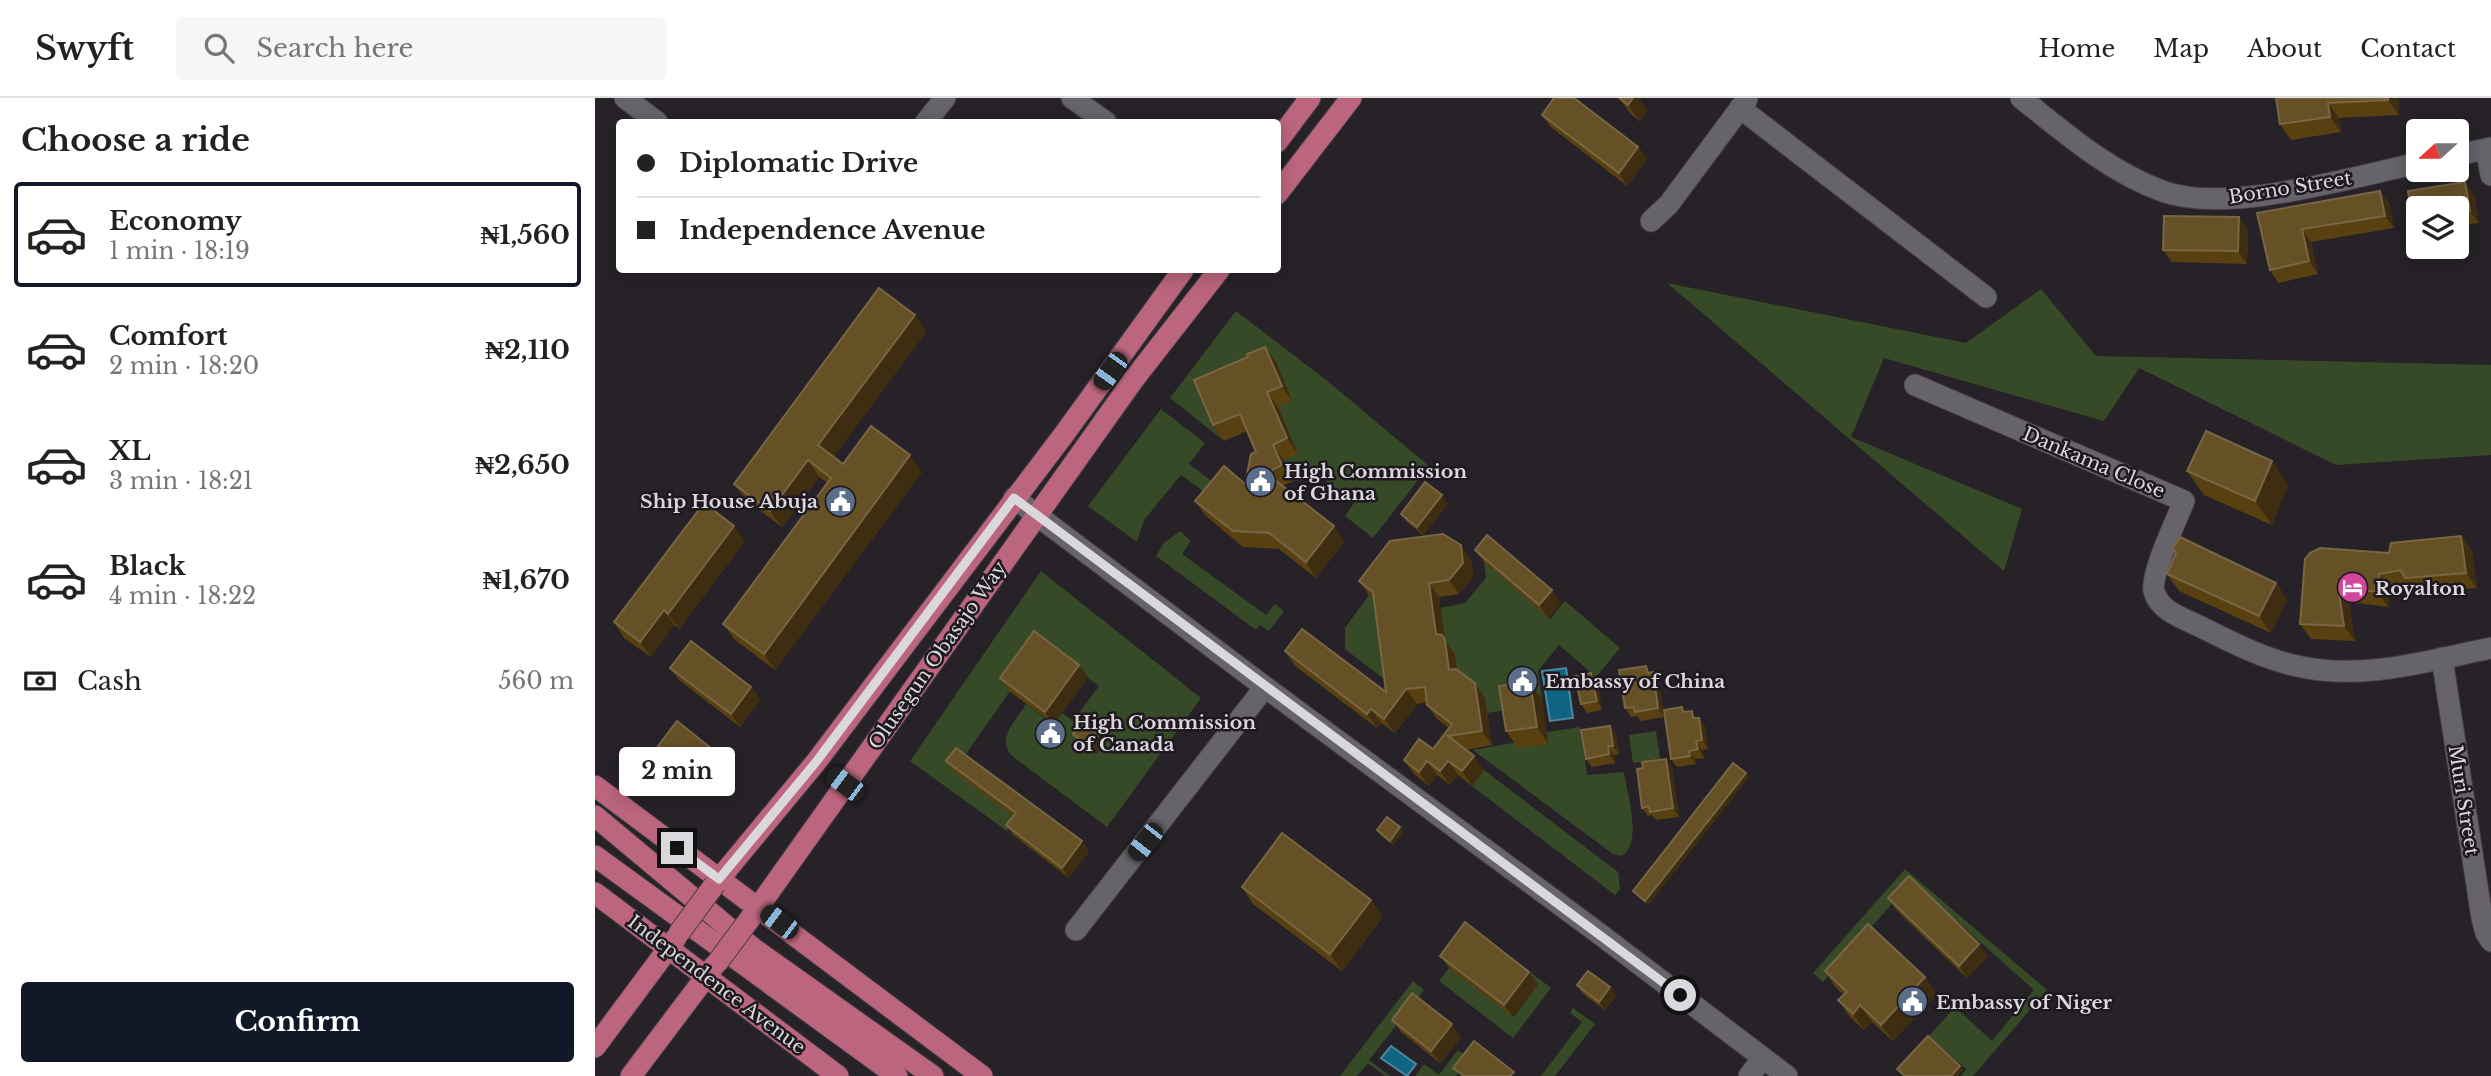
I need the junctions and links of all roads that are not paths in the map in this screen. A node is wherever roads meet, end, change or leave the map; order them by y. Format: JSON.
{"nodes":[{"id":1,"x":625,"y":98,"type":"edge"},
{"id":2,"x":946,"y":98,"type":"edge"},
{"id":3,"x":1072,"y":98,"type":"edge"},
{"id":4,"x":1310,"y":98,"type":"edge"},
{"id":5,"x":1351,"y":98,"type":"edge"},
{"id":6,"x":2021,"y":98,"type":"edge"},
{"id":7,"x":1744,"y":103,"type":"edge"},
{"id":8,"x":653,"y":119,"type":"edge"},
{"id":9,"x":928,"y":119,"type":"edge"},
{"id":10,"x":1101,"y":119,"type":"edge"},
{"id":11,"x":1281,"y":137,"type":"edge"},
{"id":12,"x":2489,"y":148,"type":"edge"},
{"id":13,"x":2469,"y":152,"type":"edge"},
{"id":14,"x":2406,"y":166,"type":"edge"},
{"id":15,"x":2491,"y":175,"type":"edge"},
{"id":16,"x":1281,"y":189,"type":"edge"},
{"id":17,"x":1651,"y":221,"type":"dead end"},
{"id":18,"x":1181,"y":273,"type":"edge"},
{"id":19,"x":1217,"y":273,"type":"edge"},
{"id":20,"x":1986,"y":297,"type":"dead end"},
{"id":21,"x":1155,"y":309,"type":"junction"},
{"id":22,"x":1175,"y":327,"type":"junction"},
{"id":23,"x":1915,"y":386,"type":"dead end"},
{"id":24,"x":1014,"y":498,"type":"junction"},
{"id":25,"x":1037,"y":515,"type":"junction"},
{"id":26,"x":2491,"y":648,"type":"edge"},
{"id":27,"x":2442,"y":658,"type":"junction"},
{"id":28,"x":1265,"y":687,"type":"junction"},
{"id":29,"x":816,"y":762,"type":"junction"},
{"id":30,"x":845,"y":784,"type":"junction"},
{"id":31,"x":595,"y":786,"type":"edge"},
{"id":32,"x":595,"y":816,"type":"edge"},
{"id":33,"x":595,"y":856,"type":"edge"},
{"id":34,"x":717,"y":881,"type":"junction"},
{"id":35,"x":595,"y":893,"type":"edge"},
{"id":36,"x":755,"y":911,"type":"junction"},
{"id":37,"x":1076,"y":930,"type":"dead end"},
{"id":38,"x":674,"y":940,"type":"junction"},
{"id":39,"x":2491,"y":941,"type":"edge"},
{"id":40,"x":711,"y":970,"type":"junction"},
{"id":41,"x":595,"y":1047,"type":"edge"},
{"id":42,"x":1763,"y":1058,"type":"junction"},
{"id":43,"x":631,"y":1076,"type":"edge"},
{"id":44,"x":838,"y":1076,"type":"edge"},
{"id":45,"x":897,"y":1076,"type":"edge"},
{"id":46,"x":933,"y":1076,"type":"edge"},
{"id":47,"x":982,"y":1076,"type":"edge"},
{"id":48,"x":1749,"y":1076,"type":"edge"},
{"id":49,"x":1787,"y":1076,"type":"edge"}],
"edges":[{"from":1,"to":8,"type":"street"},
{"from":2,"to":9,"type":"street"},
{"from":3,"to":10,"type":"street"},
{"from":4,"to":11,"type":"main road"},
{"from":5,"to":16,"type":"main road"},
{"from":6,"to":14,"type":"street","name":"Borno Street"},
{"from":7,"to":17,"type":"street"},
{"from":7,"to":20,"type":"street"},
{"from":12,"to":13,"type":"street"},
{"from":12,"to":15,"type":"street"},
{"from":18,"to":21,"type":"main road","name":"Olusegun Obasajo Way"},
{"from":19,"to":22,"type":"main road","name":"Olusegun Obasajo Way"},
{"from":21,"to":22,"type":"main road"},
{"from":21,"to":24,"type":"main road","name":"Olusegun Obasajo Way"},
{"from":22,"to":25,"type":"main road","name":"Olusegun Obasajo Way"},
{"from":23,"to":27,"type":"street","name":"Dankama Close"},
{"from":24,"to":25,"type":"street"},
{"from":24,"to":29,"type":"main road","name":"Olusegun Obasajo Way"},
{"from":25,"to":28,"type":"street"},
{"from":25,"to":30,"type":"main road","name":"Olusegun Obasajo Way"},
{"from":26,"to":27,"type":"street"},
{"from":27,"to":39,"type":"street","name":"Muri Street"},
{"from":28,"to":37,"type":"street"},
{"from":28,"to":42,"type":"street"},
{"from":29,"to":30,"type":"main road"},
{"from":29,"to":34,"type":"main road","name":"Olusegun Obasajo Way"},
{"from":30,"to":36,"type":"main road","name":"Olusegun Obasajo Way"},
{"from":31,"to":34,"type":"main road"},
{"from":32,"to":46,"type":"main road"},
{"from":33,"to":45,"type":"main road","name":"Independence Avenue"},
{"from":34,"to":36,"type":"main road"},
{"from":34,"to":38,"type":"main road","name":"Olusegun Obasajo Way","bridge":true},
{"from":35,"to":38,"type":"main road","name":"Independence Avenue"},
{"from":36,"to":40,"type":"main road","name":"Olusegun Obasajo Way","bridge":true},
{"from":36,"to":47,"type":"main road"},
{"from":38,"to":40,"type":"main road","name":"Independence Avenue"},
{"from":38,"to":41,"type":"main road","name":"Olusegun Obasajo Way"},
{"from":40,"to":43,"type":"main road","name":"Olusegun Obasajo Way"},
{"from":40,"to":44,"type":"main road","name":"Independence Avenue"},
{"from":42,"to":48,"type":"street"},
{"from":42,"to":49,"type":"street"}]}
